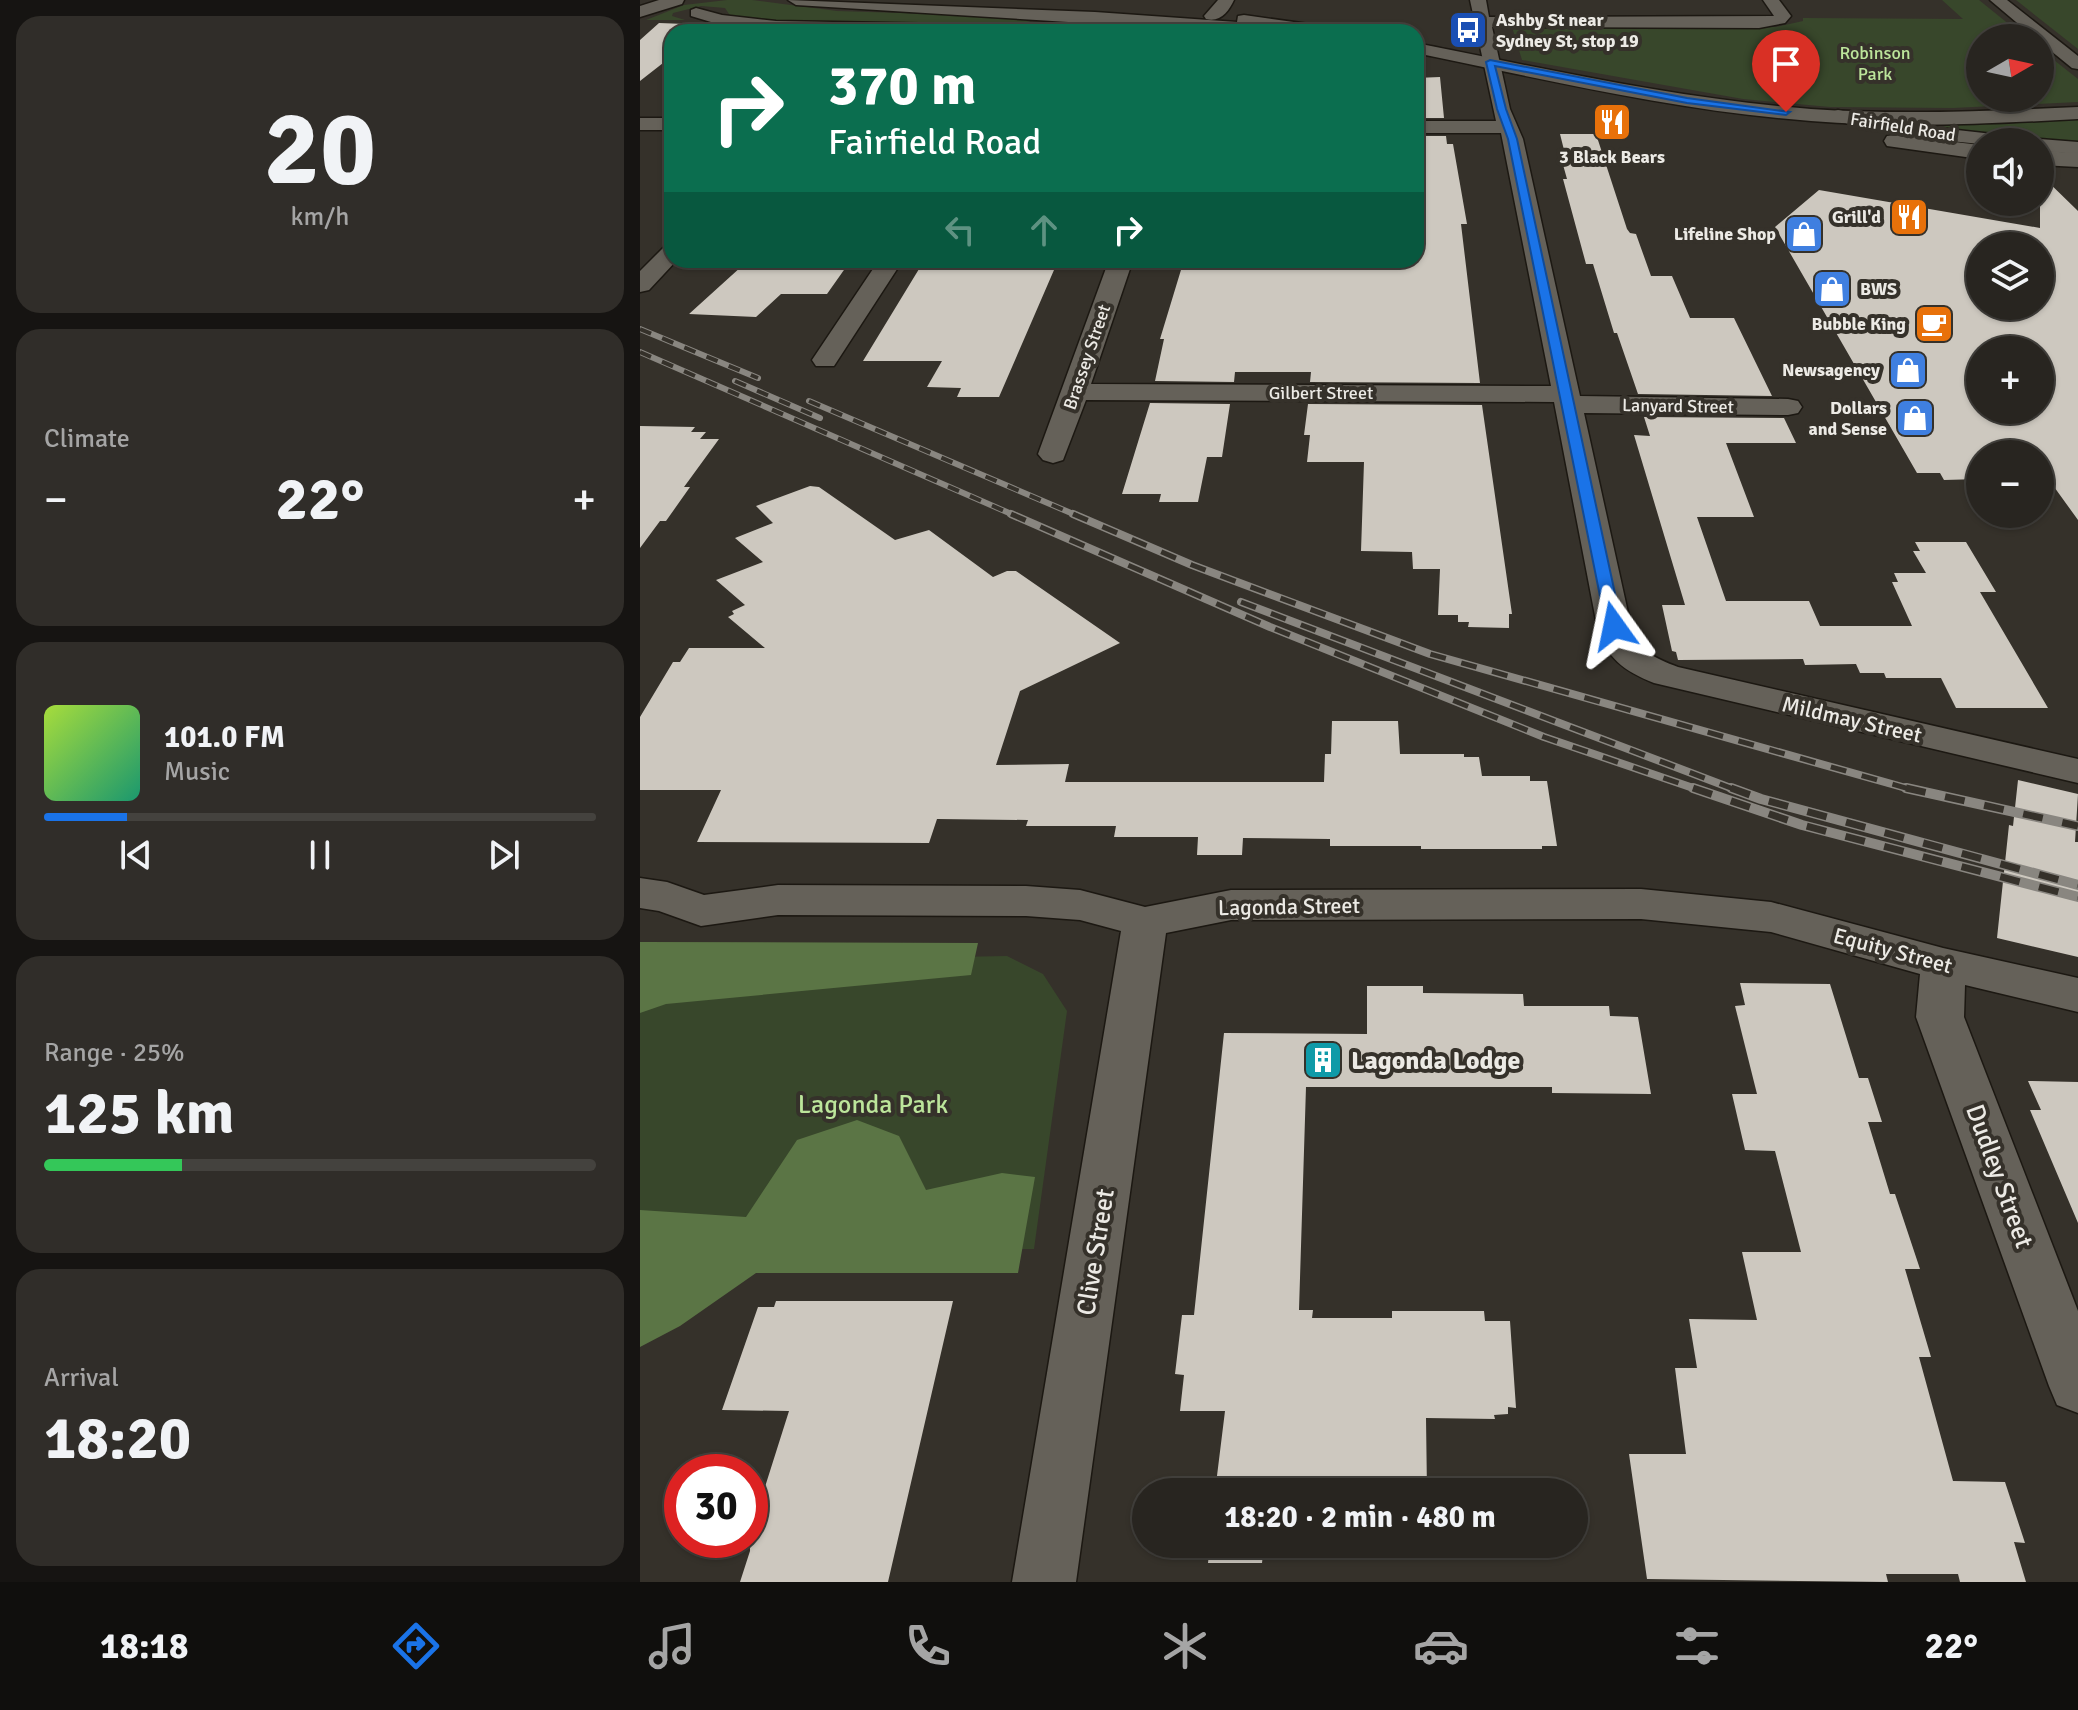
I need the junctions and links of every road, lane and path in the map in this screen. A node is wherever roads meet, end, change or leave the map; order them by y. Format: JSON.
{"nodes":[{"id":1,"x":676,"y":0,"type":"edge"},
{"id":2,"x":796,"y":0,"type":"edge"},
{"id":3,"x":858,"y":0,"type":"edge"},
{"id":4,"x":1226,"y":0,"type":"edge"},
{"id":5,"x":1478,"y":0,"type":"edge"},
{"id":6,"x":1771,"y":0,"type":"edge"},
{"id":7,"x":1998,"y":0,"type":"edge"},
{"id":8,"x":977,"y":2,"type":"edge"},
{"id":9,"x":640,"y":12,"type":"edge"},
{"id":10,"x":696,"y":13,"type":"dead end"},
{"id":11,"x":1056,"y":14,"type":"junction"},
{"id":12,"x":1212,"y":16,"type":"junction"},
{"id":13,"x":1483,"y":22,"type":"junction"},
{"id":14,"x":754,"y":24,"type":"edge"},
{"id":15,"x":1047,"y":24,"type":"edge"},
{"id":16,"x":1202,"y":24,"type":"edge"},
{"id":17,"x":1271,"y":24,"type":"edge"},
{"id":18,"x":1424,"y":50,"type":"edge"},
{"id":19,"x":1424,"y":59,"type":"edge"},
{"id":20,"x":2078,"y":64,"type":"edge"},
{"id":21,"x":1492,"y":68,"type":"junction"},
{"id":22,"x":1573,"y":90,"type":"junction"},
{"id":23,"x":1499,"y":97,"type":"junction"},
{"id":24,"x":2078,"y":113,"type":"edge"},
{"id":25,"x":1838,"y":116,"type":"junction"},
{"id":26,"x":640,"y":124,"type":"edge"},
{"id":27,"x":664,"y":124,"type":"edge"},
{"id":28,"x":1424,"y":127,"type":"edge"},
{"id":29,"x":1507,"y":127,"type":"junction"},
{"id":30,"x":1966,"y":137,"type":"edge"},
{"id":31,"x":2054,"y":146,"type":"edge"},
{"id":32,"x":2078,"y":148,"type":"edge"},
{"id":33,"x":1966,"y":150,"type":"edge"},
{"id":34,"x":2054,"y":159,"type":"edge"},
{"id":35,"x":2078,"y":160,"type":"edge"},
{"id":36,"x":664,"y":260,"type":"edge"},
{"id":37,"x":886,"y":268,"type":"edge"},
{"id":38,"x":1118,"y":268,"type":"edge"},
{"id":39,"x":640,"y":285,"type":"edge"},
{"id":40,"x":825,"y":360,"type":"dead end"},
{"id":41,"x":1075,"y":392,"type":"junction"},
{"id":42,"x":1568,"y":399,"type":"junction"},
{"id":43,"x":1788,"y":407,"type":"dead end"},
{"id":44,"x":1053,"y":454,"type":"dead end"},
{"id":45,"x":2078,"y":771,"type":"edge"},
{"id":46,"x":640,"y":893,"type":"edge"},
{"id":47,"x":1708,"y":908,"type":"joint"},
{"id":48,"x":1145,"y":922,"type":"junction"},
{"id":49,"x":1943,"y":964,"type":"junction"},
{"id":50,"x":2078,"y":995,"type":"edge"},
{"id":51,"x":2078,"y":1386,"type":"edge"},
{"id":52,"x":1044,"y":1582,"type":"edge"}],
"edges":[{"from":1,"to":9,"type":"main road"},
{"from":2,"to":11,"type":"main road"},
{"from":3,"to":8,"type":"main road"},
{"from":4,"to":12,"type":"street"},
{"from":5,"to":13,"type":"street"},
{"from":6,"to":13,"type":"street"},
{"from":7,"to":20,"type":"street"},
{"from":8,"to":12,"type":"main road"},
{"from":10,"to":14,"type":"street"},
{"from":11,"to":15,"type":"street"},
{"from":11,"to":16,"type":"main road"},
{"from":12,"to":17,"type":"main road"},
{"from":13,"to":21,"type":"street"},
{"from":18,"to":21,"type":"main road","name":"Fairfield Road"},
{"from":19,"to":21,"type":"main road","name":"Fairfield Road"},
{"from":21,"to":22,"type":"main road","name":"Fairfield Road"},
{"from":21,"to":23,"type":"street"},
{"from":21,"to":25,"type":"main road","name":"Fairfield Road"},
{"from":22,"to":23,"type":"main road"},
{"from":22,"to":33,"type":"main road","name":"Fairfield Road"},
{"from":23,"to":29,"type":"street"},
{"from":24,"to":25,"type":"main road"},
{"from":25,"to":30,"type":"street","name":"Fairfield Road"},
{"from":26,"to":27,"type":"street"},
{"from":28,"to":29,"type":"street"},
{"from":29,"to":42,"type":"street"},
{"from":31,"to":32,"type":"street"},
{"from":34,"to":35,"type":"main road"},
{"from":36,"to":39,"type":"street"},
{"from":37,"to":40,"type":"street"},
{"from":38,"to":41,"type":"street","name":"Brassey Street"},
{"from":41,"to":42,"type":"street","name":"Gilbert Street"},
{"from":41,"to":44,"type":"street","name":"Brassey Street"},
{"from":42,"to":43,"type":"street","name":"Lanyard Street"},
{"from":42,"to":45,"type":"street","name":"Mildmay Street"},
{"from":46,"to":48,"type":"street","name":"Lagonda Street"},
{"from":47,"to":48,"type":"street","name":"Lagonda Street"},
{"from":47,"to":49,"type":"street","name":"Equity Street"},
{"from":48,"to":52,"type":"street","name":"Clive Street"},
{"from":49,"to":50,"type":"street","name":"Equity Street"},
{"from":49,"to":51,"type":"street","name":"Dudley Street"}]}
